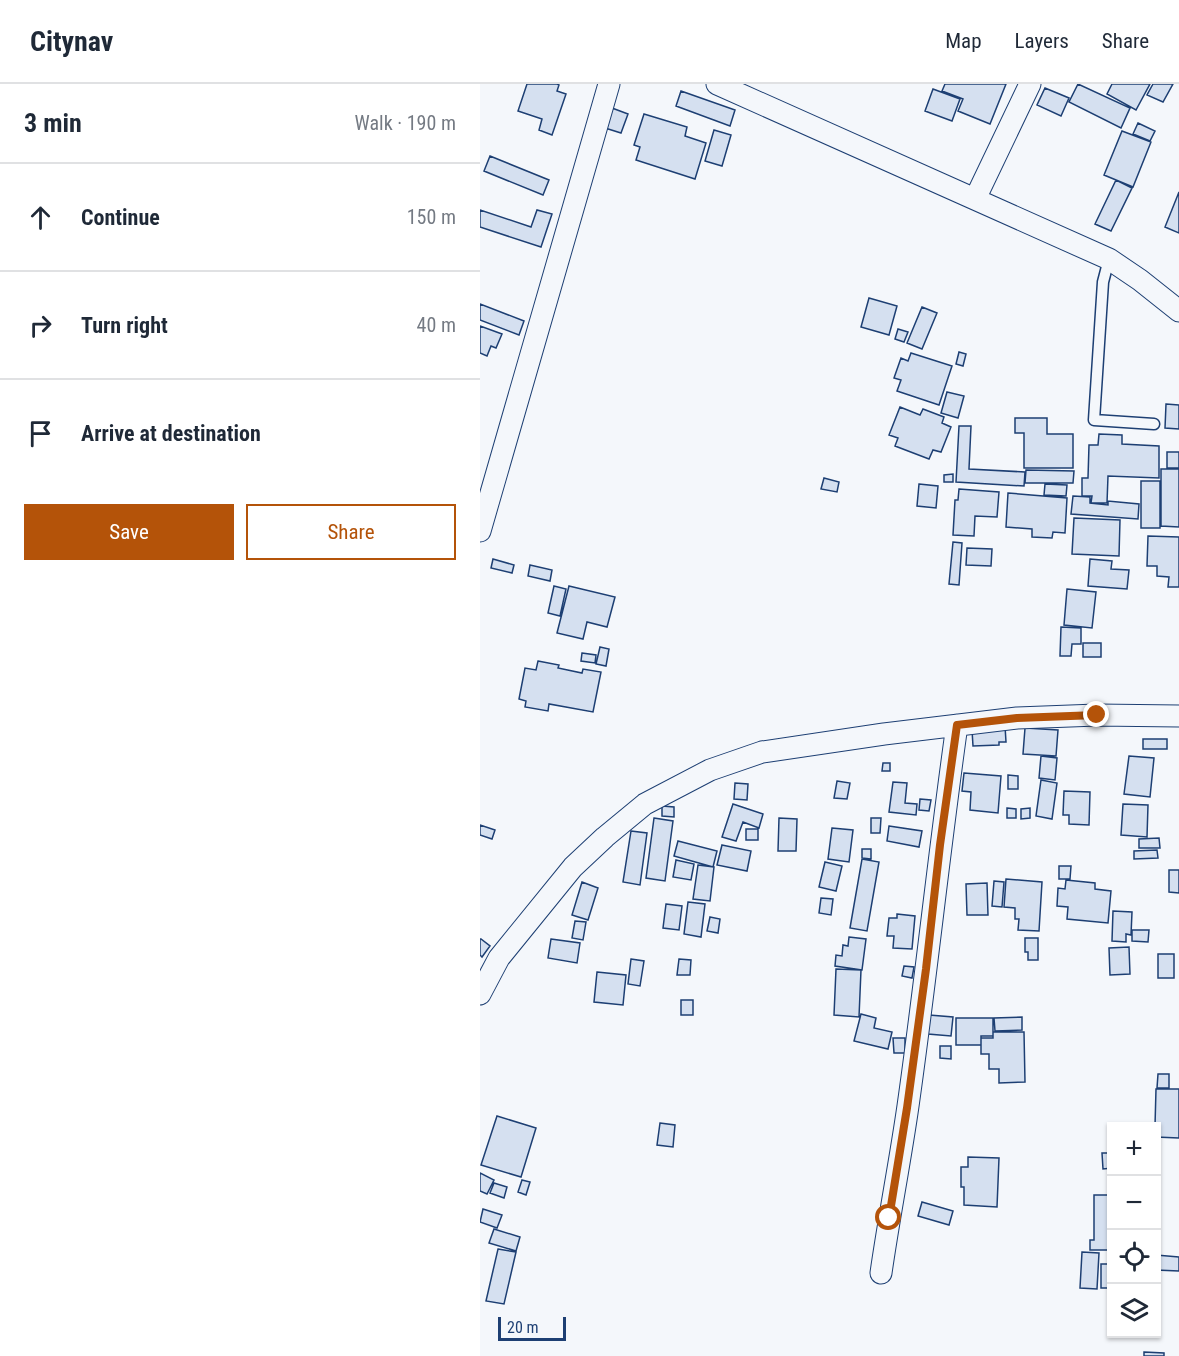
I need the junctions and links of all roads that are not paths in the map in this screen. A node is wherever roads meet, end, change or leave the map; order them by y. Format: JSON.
{"nodes":[{"id":1,"x":609,"y":84,"type":"edge"},
{"id":2,"x":717,"y":84,"type":"edge"},
{"id":3,"x":1030,"y":84,"type":"edge"},
{"id":4,"x":975,"y":199,"type":"junction"},
{"id":5,"x":1109,"y":260,"type":"junction"},
{"id":6,"x":1179,"y":311,"type":"edge"},
{"id":7,"x":1154,"y":424,"type":"dead end"},
{"id":8,"x":480,"y":531,"type":"edge"},
{"id":9,"x":1179,"y":716,"type":"edge"},
{"id":10,"x":957,"y":725,"type":"junction"},
{"id":11,"x":480,"y":994,"type":"edge"},
{"id":12,"x":880,"y":1273,"type":"dead end"}],
"edges":[{"from":1,"to":8,"type":"street"},
{"from":2,"to":4,"type":"street"},
{"from":3,"to":4,"type":"street"},
{"from":4,"to":5,"type":"street"},
{"from":5,"to":6,"type":"street"},
{"from":5,"to":7,"type":"lane"},
{"from":9,"to":10,"type":"street"},
{"from":10,"to":11,"type":"street"},
{"from":10,"to":12,"type":"street"}]}
